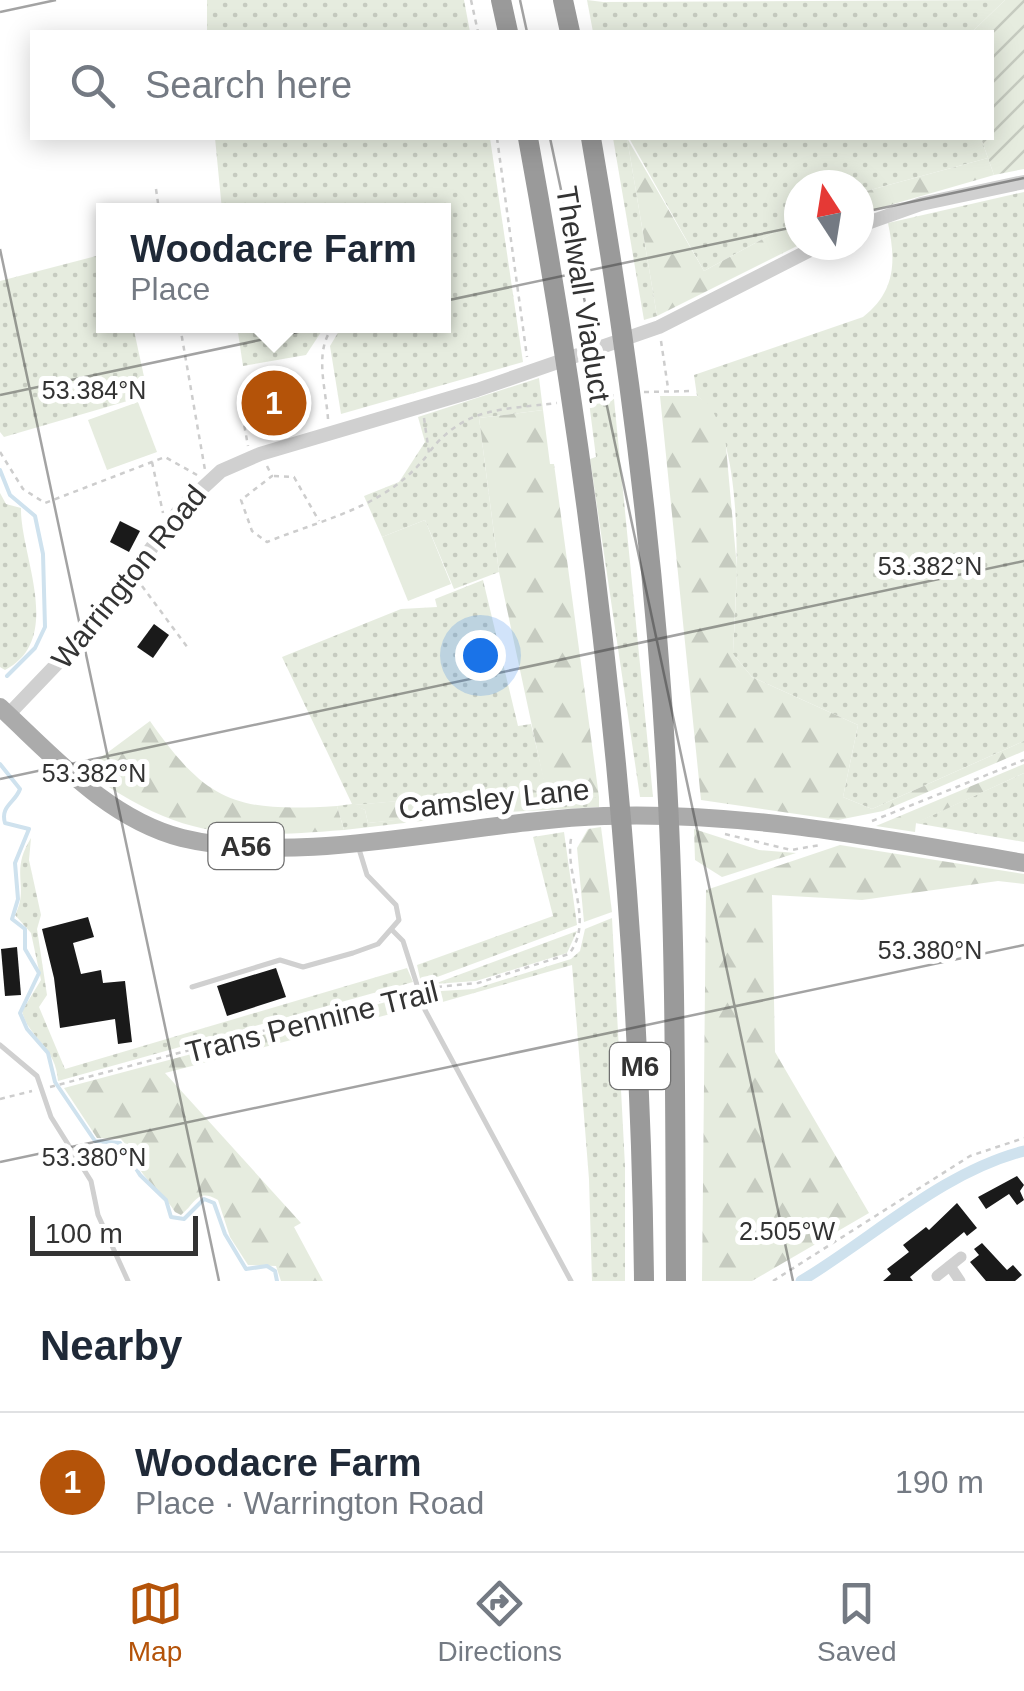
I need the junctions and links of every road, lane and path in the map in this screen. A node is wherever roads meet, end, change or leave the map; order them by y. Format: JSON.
{"nodes":[{"id":1,"x":472,"y":0,"type":"edge"},
{"id":2,"x":501,"y":0,"type":"edge"},
{"id":3,"x":563,"y":0,"type":"edge"},
{"id":4,"x":478,"y":30,"type":"edge"},
{"id":5,"x":508,"y":30,"type":"edge"},
{"id":6,"x":570,"y":30,"type":"edge"},
{"id":7,"x":497,"y":140,"type":"edge"},
{"id":8,"x":528,"y":140,"type":"edge"},
{"id":9,"x":591,"y":140,"type":"edge"},
{"id":10,"x":1024,"y":182,"type":"edge"},
{"id":11,"x":156,"y":188,"type":"dead end"},
{"id":12,"x":159,"y":203,"type":"edge"},
{"id":13,"x":874,"y":221,"type":"edge"},
{"id":14,"x":791,"y":260,"type":"edge"},
{"id":15,"x":659,"y":327,"type":"junction"},
{"id":16,"x":181,"y":333,"type":"edge"},
{"id":17,"x":328,"y":333,"type":"edge"},
{"id":18,"x":529,"y":373,"type":"junction"},
{"id":19,"x":669,"y":389,"type":"junction"},
{"id":20,"x":693,"y":391,"type":"dead end"},
{"id":21,"x":645,"y":392,"type":"dead end"},
{"id":22,"x":626,"y":394,"type":"dead end"},
{"id":23,"x":239,"y":396,"type":"dead end"},
{"id":24,"x":589,"y":399,"type":"dead end"},
{"id":25,"x":570,"y":402,"type":"dead end"},
{"id":26,"x":422,"y":406,"type":"junction"},
{"id":27,"x":330,"y":435,"type":"junction"},
{"id":28,"x":0,"y":452,"type":"edge"},
{"id":29,"x":429,"y":452,"type":"junction"},
{"id":30,"x":255,"y":456,"type":"junction"},
{"id":31,"x":153,"y":460,"type":"junction"},
{"id":32,"x":272,"y":476,"type":"junction"},
{"id":33,"x":207,"y":481,"type":"junction"},
{"id":34,"x":319,"y":521,"type":"junction"},
{"id":35,"x":167,"y":525,"type":"junction"},
{"id":36,"x":129,"y":576,"type":"junction"},
{"id":37,"x":188,"y":648,"type":"dead end"},
{"id":38,"x":4,"y":711,"type":"edge"},
{"id":39,"x":1024,"y":760,"type":"edge"},
{"id":40,"x":978,"y":780,"type":"dead end"},
{"id":41,"x":357,"y":841,"type":"junction"},
{"id":42,"x":1024,"y":863,"type":"edge"},
{"id":43,"x":578,"y":914,"type":"dead end"},
{"id":44,"x":393,"y":931,"type":"junction"},
{"id":45,"x":192,"y":987,"type":"dead end"},
{"id":46,"x":418,"y":990,"type":"junction"},
{"id":47,"x":0,"y":1045,"type":"edge"},
{"id":48,"x":69,"y":1082,"type":"dead end"},
{"id":49,"x":21,"y":1094,"type":"dead end"},
{"id":50,"x":0,"y":1099,"type":"edge"},
{"id":51,"x":1024,"y":1138,"type":"edge"},
{"id":52,"x":961,"y":1257,"type":"dead end"},
{"id":53,"x":950,"y":1266,"type":"junction"},
{"id":54,"x":937,"y":1276,"type":"dead end"},
{"id":55,"x":128,"y":1281,"type":"edge"},
{"id":56,"x":571,"y":1281,"type":"edge"},
{"id":57,"x":644,"y":1281,"type":"edge"},
{"id":58,"x":676,"y":1281,"type":"edge"},
{"id":59,"x":773,"y":1281,"type":"edge"},
{"id":60,"x":960,"y":1281,"type":"edge"}],
"edges":[{"from":1,"to":4,"type":"path"},
{"from":2,"to":5,"type":"highway"},
{"from":3,"to":6,"type":"highway"},
{"from":7,"to":18,"type":"path"},
{"from":8,"to":57,"type":"highway","name":"Thelwall Viaduct","number":"M6"},
{"from":9,"to":58,"type":"highway","number":"M6"},
{"from":10,"to":13,"type":"street"},
{"from":11,"to":12,"type":"path"},
{"from":14,"to":15,"type":"street","name":"Warrington Road"},
{"from":15,"to":18,"type":"street","name":"Warrington Road"},
{"from":15,"to":19,"type":"path"},
{"from":16,"to":33,"type":"path"},
{"from":17,"to":27,"type":"path"},
{"from":18,"to":26,"type":"street","name":"Warrington Road"},
{"from":19,"to":20,"type":"path"},
{"from":19,"to":21,"type":"path"},
{"from":22,"to":24,"type":"path"},
{"from":23,"to":30,"type":"path"},
{"from":25,"to":29,"type":"path"},
{"from":26,"to":27,"type":"street","name":"Warrington Road"},
{"from":26,"to":29,"type":"path"},
{"from":27,"to":30,"type":"street","name":"Warrington Road"},
{"from":28,"to":31,"type":"path"},
{"from":29,"to":34,"type":"path"},
{"from":30,"to":32,"type":"path"},
{"from":30,"to":33,"type":"street","name":"Warrington Road"},
{"from":31,"to":33,"type":"path"},
{"from":31,"to":35,"type":"path"},
{"from":32,"to":34,"type":"path"},
{"from":32,"to":34,"type":"path"},
{"from":33,"to":35,"type":"street","name":"Warrington Road"},
{"from":35,"to":36,"type":"street","name":"Warrington Road"},
{"from":36,"to":37,"type":"path"},
{"from":36,"to":38,"type":"street","name":"Warrington Road"},
{"from":38,"to":41,"type":"main road","name":"Camsley Lane","number":"A56"},
{"from":39,"to":40,"type":"path"},
{"from":41,"to":42,"type":"main road","name":"Camsley Lane","number":"A56"},
{"from":41,"to":44,"type":"lane"},
{"from":43,"to":46,"type":"path","name":"Trans Pennine Trail"},
{"from":44,"to":45,"type":"lane"},
{"from":44,"to":46,"type":"lane"},
{"from":46,"to":48,"type":"path","name":"Trans Pennine Trail"},
{"from":46,"to":56,"type":"lane"},
{"from":47,"to":55,"type":"lane"},
{"from":49,"to":50,"type":"path"},
{"from":51,"to":59,"type":"path"},
{"from":52,"to":53,"type":"street"},
{"from":53,"to":54,"type":"street"},
{"from":53,"to":60,"type":"street"}]}
